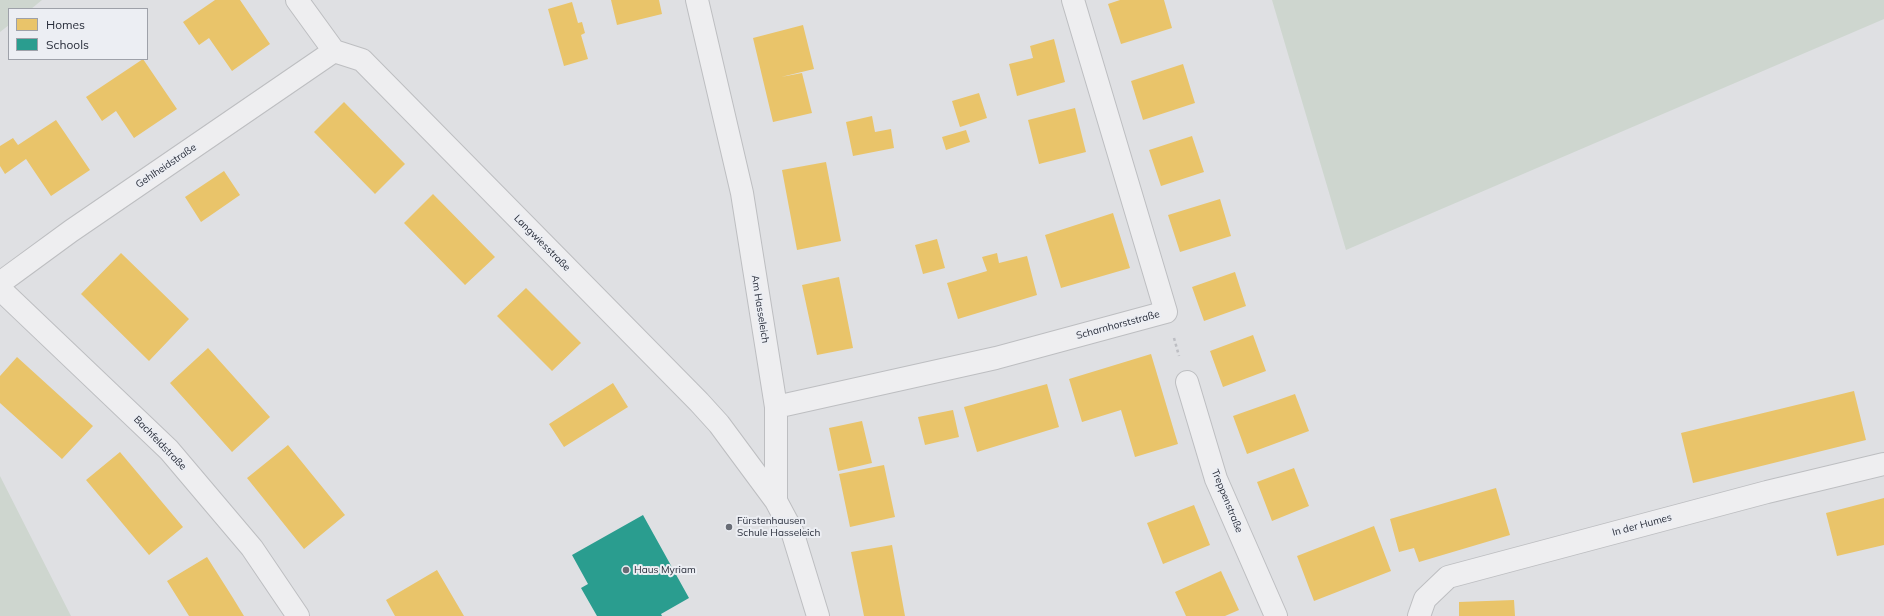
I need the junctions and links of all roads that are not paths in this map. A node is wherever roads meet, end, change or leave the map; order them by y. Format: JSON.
{"nodes":[{"id":1,"x":297,"y":0,"type":"edge"},
{"id":2,"x":697,"y":0,"type":"edge"},
{"id":3,"x":1073,"y":0,"type":"edge"},
{"id":4,"x":334,"y":50,"type":"junction"},
{"id":5,"x":0,"y":283,"type":"edge"},
{"id":6,"x":0,"y":289,"type":"edge"},
{"id":7,"x":1187,"y":382,"type":"road end"},
{"id":8,"x":776,"y":407,"type":"junction"},
{"id":9,"x":1884,"y":464,"type":"edge"},
{"id":10,"x":776,"y":501,"type":"junction"},
{"id":11,"x":298,"y":616,"type":"edge"},
{"id":12,"x":818,"y":616,"type":"edge"},
{"id":13,"x":1276,"y":616,"type":"edge"},
{"id":14,"x":1419,"y":616,"type":"edge"}],
"edges":[{"from":1,"to":4,"type":"street"},
{"from":2,"to":8,"type":"street","name":"Am Hasseleich"},
{"from":3,"to":8,"type":"street","name":"Scharnhorststraße"},
{"from":4,"to":5,"type":"street","name":"Gehlheidstraße"},
{"from":4,"to":10,"type":"street","name":"Langwiesstraße"},
{"from":6,"to":11,"type":"street","name":"Bachfeldstraße"},
{"from":7,"to":13,"type":"street","name":"Treppenstraße"},
{"from":8,"to":10,"type":"street","name":"Am Hasseleich"},
{"from":9,"to":14,"type":"street","name":"In der Humes"},
{"from":10,"to":12,"type":"street","name":"Am Hasseleich"}]}
